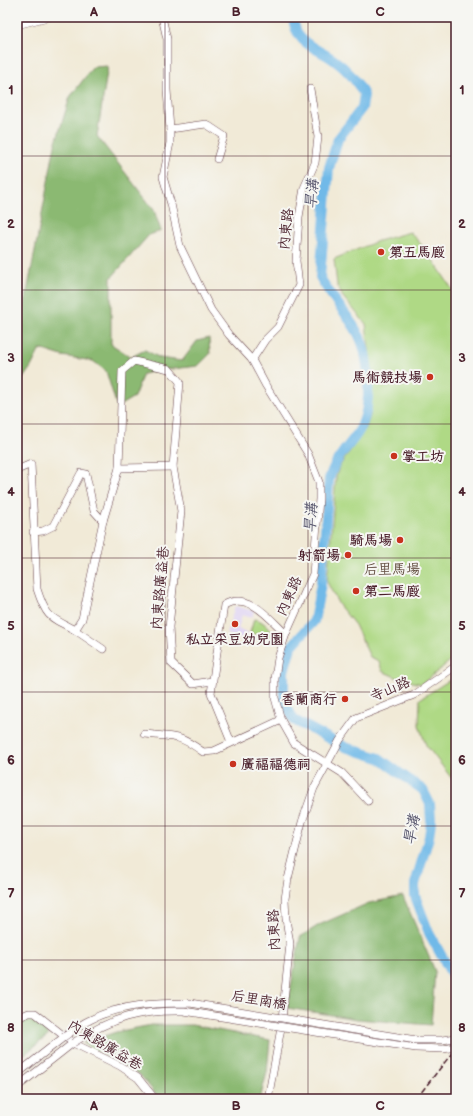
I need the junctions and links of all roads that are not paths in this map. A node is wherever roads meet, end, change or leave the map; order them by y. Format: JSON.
{"nodes":[{"id":1,"x":48,"y":17,"type":"edge"},
{"id":2,"x":162,"y":17,"type":"edge"},
{"id":3,"x":17,"y":25,"type":"edge"},
{"id":4,"x":310,"y":89,"type":"dead end"},
{"id":5,"x":170,"y":129,"type":"junction"},
{"id":6,"x":218,"y":159,"type":"dead end"},
{"id":7,"x":252,"y":360,"type":"junction"},
{"id":8,"x":173,"y":467,"type":"junction"},
{"id":9,"x":119,"y":468,"type":"junction"},
{"id":10,"x":17,"y":470,"type":"edge"},
{"id":11,"x":103,"y":521,"type":"junction"},
{"id":12,"x":33,"y":532,"type":"junction"},
{"id":13,"x":75,"y":630,"type":"junction"},
{"id":14,"x":286,"y":634,"type":"junction"},
{"id":15,"x":103,"y":649,"type":"dead end"},
{"id":16,"x":456,"y":666,"type":"edge"},
{"id":17,"x":212,"y":681,"type":"junction"},
{"id":18,"x":281,"y":720,"type":"junction"},
{"id":19,"x":144,"y":734,"type":"dead end"},
{"id":20,"x":231,"y":742,"type":"junction"},
{"id":21,"x":334,"y":751,"type":"joint"},
{"id":22,"x":327,"y":764,"type":"junction"},
{"id":23,"x":368,"y":801,"type":"dead end"},
{"id":24,"x":17,"y":1018,"type":"edge"},
{"id":25,"x":64,"y":1037,"type":"junction"},
{"id":26,"x":456,"y":1038,"type":"edge"},
{"id":27,"x":73,"y":1043,"type":"junction"},
{"id":28,"x":456,"y":1046,"type":"edge"},
{"id":29,"x":17,"y":1074,"type":"edge"},
{"id":30,"x":17,"y":1087,"type":"edge"},
{"id":31,"x":155,"y":1099,"type":"edge"},
{"id":32,"x":268,"y":1099,"type":"edge"}],
"edges":[{"from":1,"to":3,"type":"street"},
{"from":2,"to":5,"type":"street","name":"內東路"},
{"from":4,"to":7,"type":"street","name":"內東路"},
{"from":5,"to":6,"type":"street"},
{"from":5,"to":7,"type":"street","name":"內東路"},
{"from":7,"to":14,"type":"street","name":"內東路"},
{"from":8,"to":9,"type":"street"},
{"from":8,"to":9,"type":"street","name":"內東路廣益巷"},
{"from":8,"to":17,"type":"street","name":"內東路廣益巷"},
{"from":9,"to":11,"type":"street","name":"內東路廣益巷"},
{"from":10,"to":12,"type":"street"},
{"from":11,"to":12,"type":"street"},
{"from":11,"to":13,"type":"street","name":"內東路廣益巷"},
{"from":12,"to":13,"type":"street"},
{"from":13,"to":15,"type":"street"},
{"from":14,"to":17,"type":"street"},
{"from":14,"to":18,"type":"street","name":"內東路"},
{"from":16,"to":21,"type":"street","name":"寺山路"},
{"from":17,"to":20,"type":"street"},
{"from":18,"to":20,"type":"street"},
{"from":18,"to":22,"type":"street","name":"內東路"},
{"from":19,"to":20,"type":"street"},
{"from":21,"to":22,"type":"street","name":"內東路"},
{"from":22,"to":23,"type":"street"},
{"from":22,"to":32,"type":"street","name":"內東路"},
{"from":24,"to":25,"type":"street","name":"內東路廣益巷"},
{"from":25,"to":26,"type":"street","name":"后里南橋","bridge":true},
{"from":25,"to":27,"type":"street","name":"內東路廣益巷"},
{"from":25,"to":29,"type":"street","name":"后里南橋"},
{"from":27,"to":28,"type":"street","name":"后里南橋","bridge":true},
{"from":27,"to":30,"type":"street","name":"后里南橋"},
{"from":27,"to":31,"type":"street","name":"內東路廣益巷"}]}
